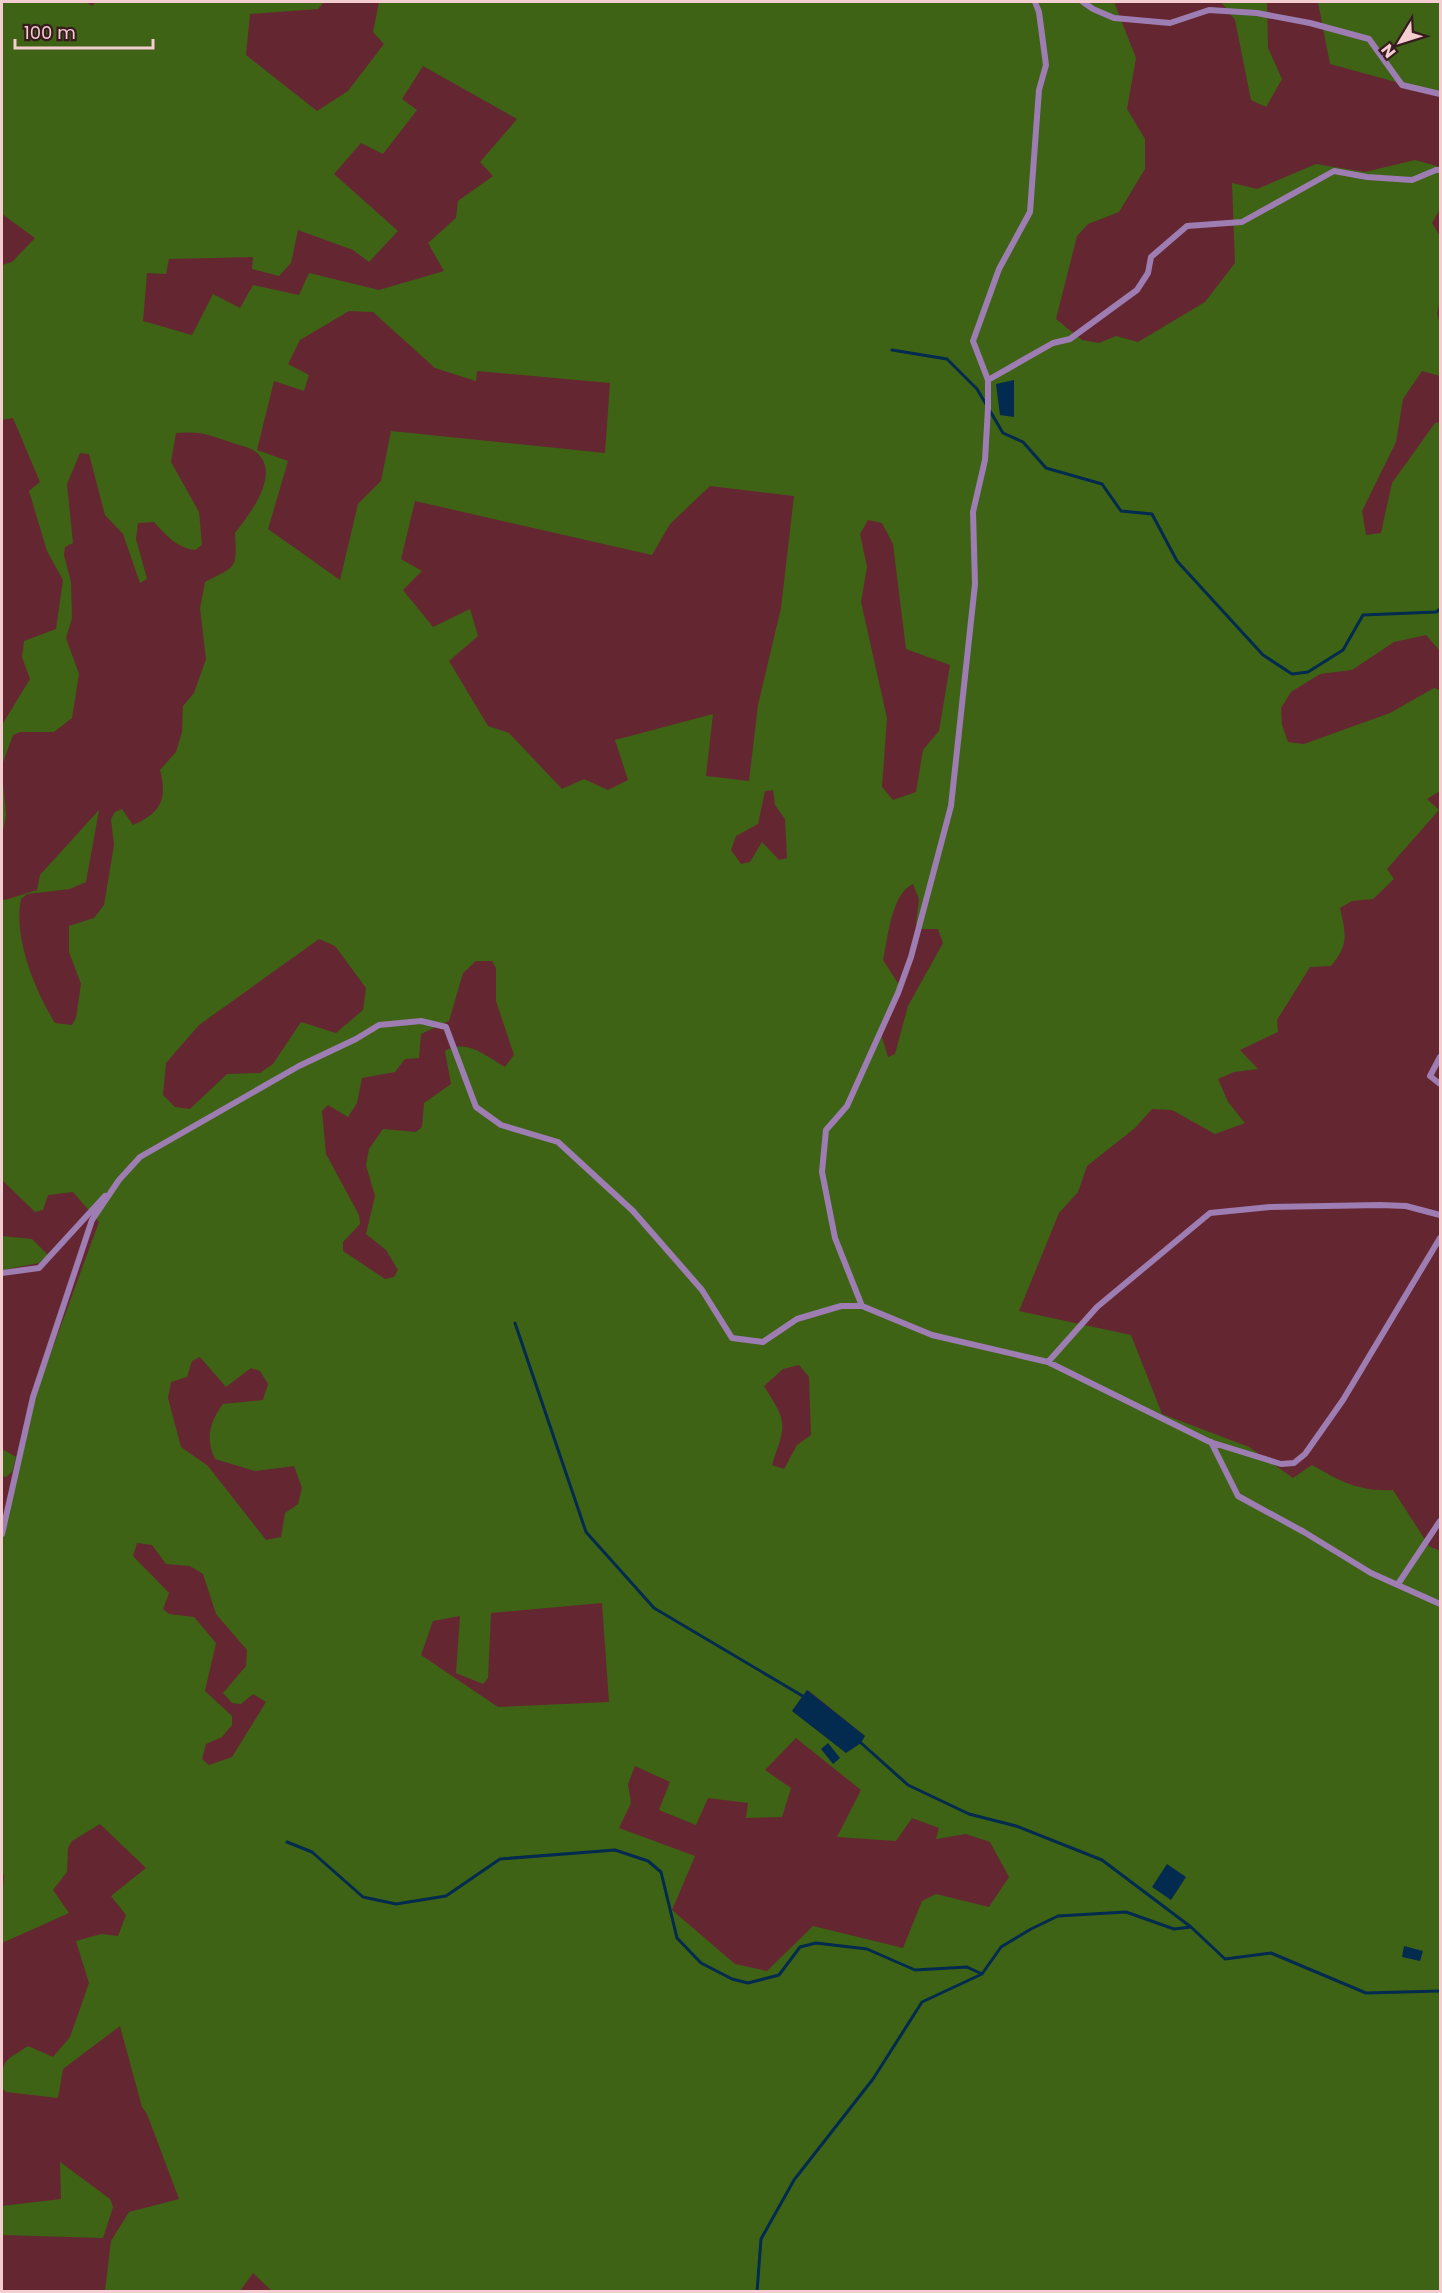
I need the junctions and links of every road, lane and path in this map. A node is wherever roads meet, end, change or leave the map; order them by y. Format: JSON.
{"nodes":[{"id":1,"x":1035,"y":2,"type":"edge"},
{"id":2,"x":1083,"y":2,"type":"edge"},
{"id":3,"x":1440,"y":94,"type":"edge"},
{"id":4,"x":1440,"y":170,"type":"edge"},
{"id":5,"x":988,"y":380,"type":"junction"},
{"id":6,"x":1440,"y":1057,"type":"edge"},
{"id":7,"x":1440,"y":1084,"type":"edge"},
{"id":8,"x":119,"y":1180,"type":"junction"},
{"id":9,"x":1440,"y":1215,"type":"edge"},
{"id":10,"x":1440,"y":1238,"type":"edge"},
{"id":11,"x":2,"y":1273,"type":"edge"},
{"id":12,"x":862,"y":1306,"type":"junction"},
{"id":13,"x":1048,"y":1362,"type":"junction"},
{"id":14,"x":1210,"y":1442,"type":"junction"},
{"id":15,"x":1440,"y":1521,"type":"edge"},
{"id":16,"x":2,"y":1534,"type":"edge"},
{"id":17,"x":1398,"y":1584,"type":"junction"},
{"id":18,"x":1440,"y":1604,"type":"edge"}],
"edges":[{"from":1,"to":5,"type":"street"},
{"from":2,"to":3,"type":"street"},
{"from":4,"to":5,"type":"street"},
{"from":5,"to":12,"type":"street"},
{"from":6,"to":7,"type":"street"},
{"from":8,"to":11,"type":"street"},
{"from":8,"to":12,"type":"street"},
{"from":8,"to":16,"type":"street"},
{"from":9,"to":13,"type":"street"},
{"from":10,"to":14,"type":"street"},
{"from":12,"to":13,"type":"street"},
{"from":13,"to":14,"type":"street"},
{"from":14,"to":17,"type":"street"},
{"from":15,"to":17,"type":"street"},
{"from":17,"to":18,"type":"street"}]}
